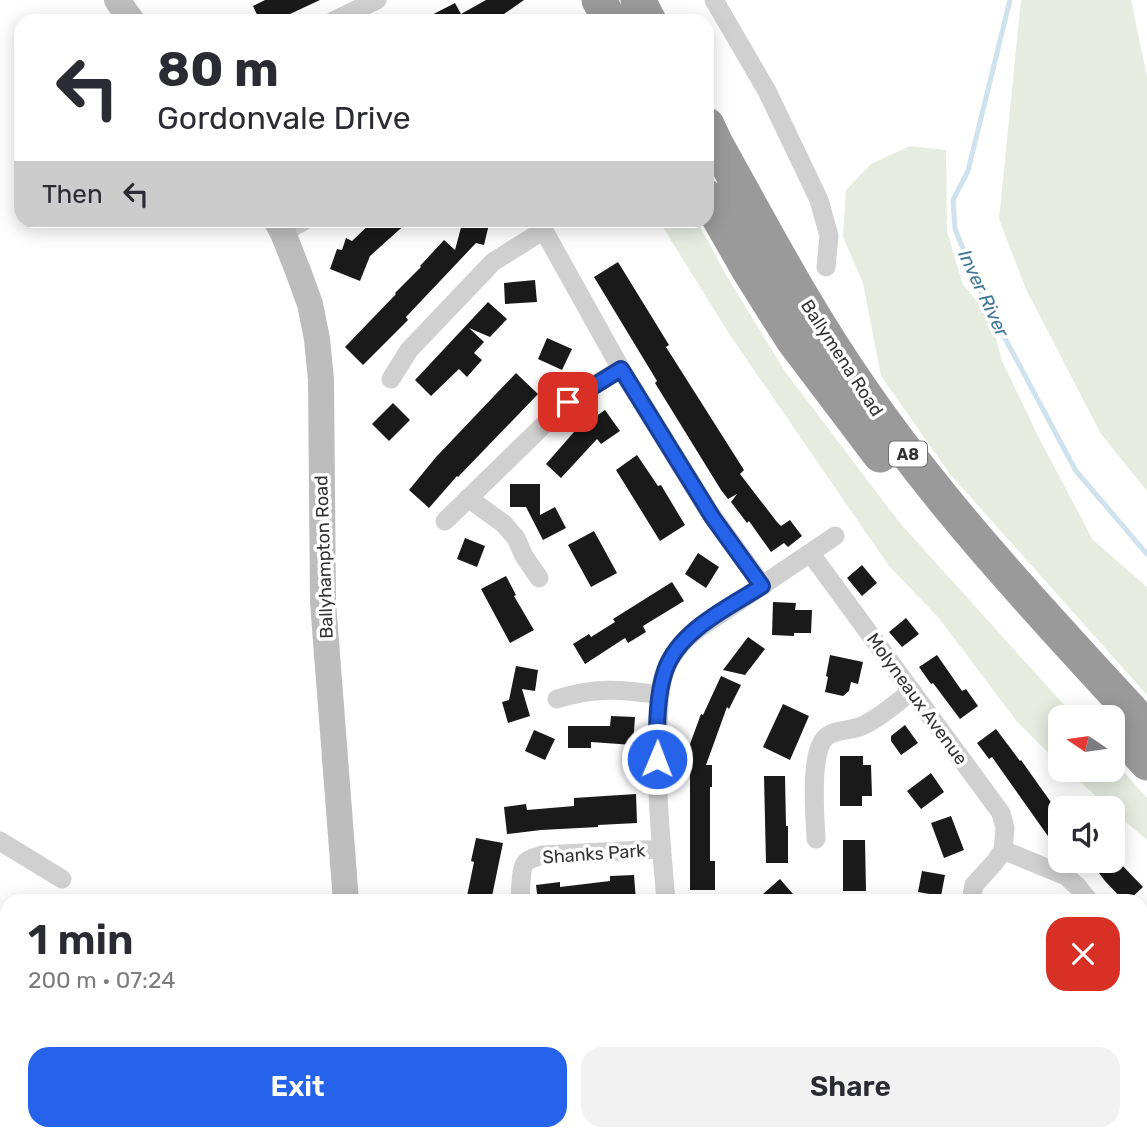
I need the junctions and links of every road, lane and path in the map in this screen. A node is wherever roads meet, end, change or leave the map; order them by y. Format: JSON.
{"nodes":[{"id":1,"x":714,"y":0,"type":"edge"},
{"id":2,"x":374,"y":9,"type":"edge"},
{"id":3,"x":357,"y":14,"type":"edge"},
{"id":4,"x":714,"y":140,"type":"edge"},
{"id":5,"x":714,"y":209,"type":"edge"},
{"id":6,"x":289,"y":228,"type":"edge"},
{"id":7,"x":537,"y":228,"type":"edge"},
{"id":8,"x":543,"y":228,"type":"edge"},
{"id":9,"x":825,"y":267,"type":"dead end"},
{"id":10,"x":621,"y":369,"type":"junction"},
{"id":11,"x":391,"y":379,"type":"dead end"},
{"id":12,"x":468,"y":498,"type":"junction"},
{"id":13,"x":445,"y":521,"type":"dead end"},
{"id":14,"x":835,"y":536,"type":"dead end"},
{"id":15,"x":811,"y":554,"type":"junction"},
{"id":16,"x":539,"y":578,"type":"dead end"},
{"id":17,"x":762,"y":586,"type":"junction"},
{"id":18,"x":912,"y":691,"type":"junction"},
{"id":19,"x":660,"y":695,"type":"junction"},
{"id":20,"x":557,"y":699,"type":"dead end"},
{"id":21,"x":1094,"y":705,"type":"edge"},
{"id":22,"x":1147,"y":728,"type":"edge"},
{"id":23,"x":1125,"y":739,"type":"edge"},
{"id":24,"x":1147,"y":763,"type":"edge"},
{"id":25,"x":816,"y":839,"type":"dead end"},
{"id":26,"x":1,"y":843,"type":"edge"},
{"id":27,"x":662,"y":849,"type":"junction"},
{"id":28,"x":1003,"y":850,"type":"junction"},
{"id":29,"x":62,"y":879,"type":"dead end"},
{"id":30,"x":345,"y":894,"type":"edge"},
{"id":31,"x":521,"y":894,"type":"edge"},
{"id":32,"x":665,"y":894,"type":"edge"},
{"id":33,"x":972,"y":894,"type":"edge"},
{"id":34,"x":1084,"y":894,"type":"edge"}],
"edges":[{"from":1,"to":9,"type":"street"},
{"from":2,"to":3,"type":"street"},
{"from":4,"to":22,"type":"highway","name":"Ballymena Road","number":"A8"},
{"from":5,"to":21,"type":"highway","name":"Ballymena Road","number":"A8"},
{"from":6,"to":30,"type":"street","name":"Ballyhampton Road"},
{"from":7,"to":11,"type":"street"},
{"from":8,"to":10,"type":"street"},
{"from":10,"to":12,"type":"street"},
{"from":10,"to":17,"type":"street"},
{"from":12,"to":13,"type":"street"},
{"from":12,"to":16,"type":"street"},
{"from":14,"to":15,"type":"street"},
{"from":15,"to":17,"type":"street"},
{"from":15,"to":18,"type":"street","name":"Molyneaux Avenue"},
{"from":17,"to":19,"type":"street"},
{"from":18,"to":25,"type":"street"},
{"from":18,"to":28,"type":"street","name":"Molyneaux Avenue"},
{"from":19,"to":20,"type":"street"},
{"from":19,"to":27,"type":"street"},
{"from":23,"to":24,"type":"highway"},
{"from":26,"to":29,"type":"street"},
{"from":27,"to":31,"type":"street","name":"Shanks Park"},
{"from":27,"to":32,"type":"street"},
{"from":28,"to":33,"type":"street"},
{"from":28,"to":34,"type":"street"}]}
